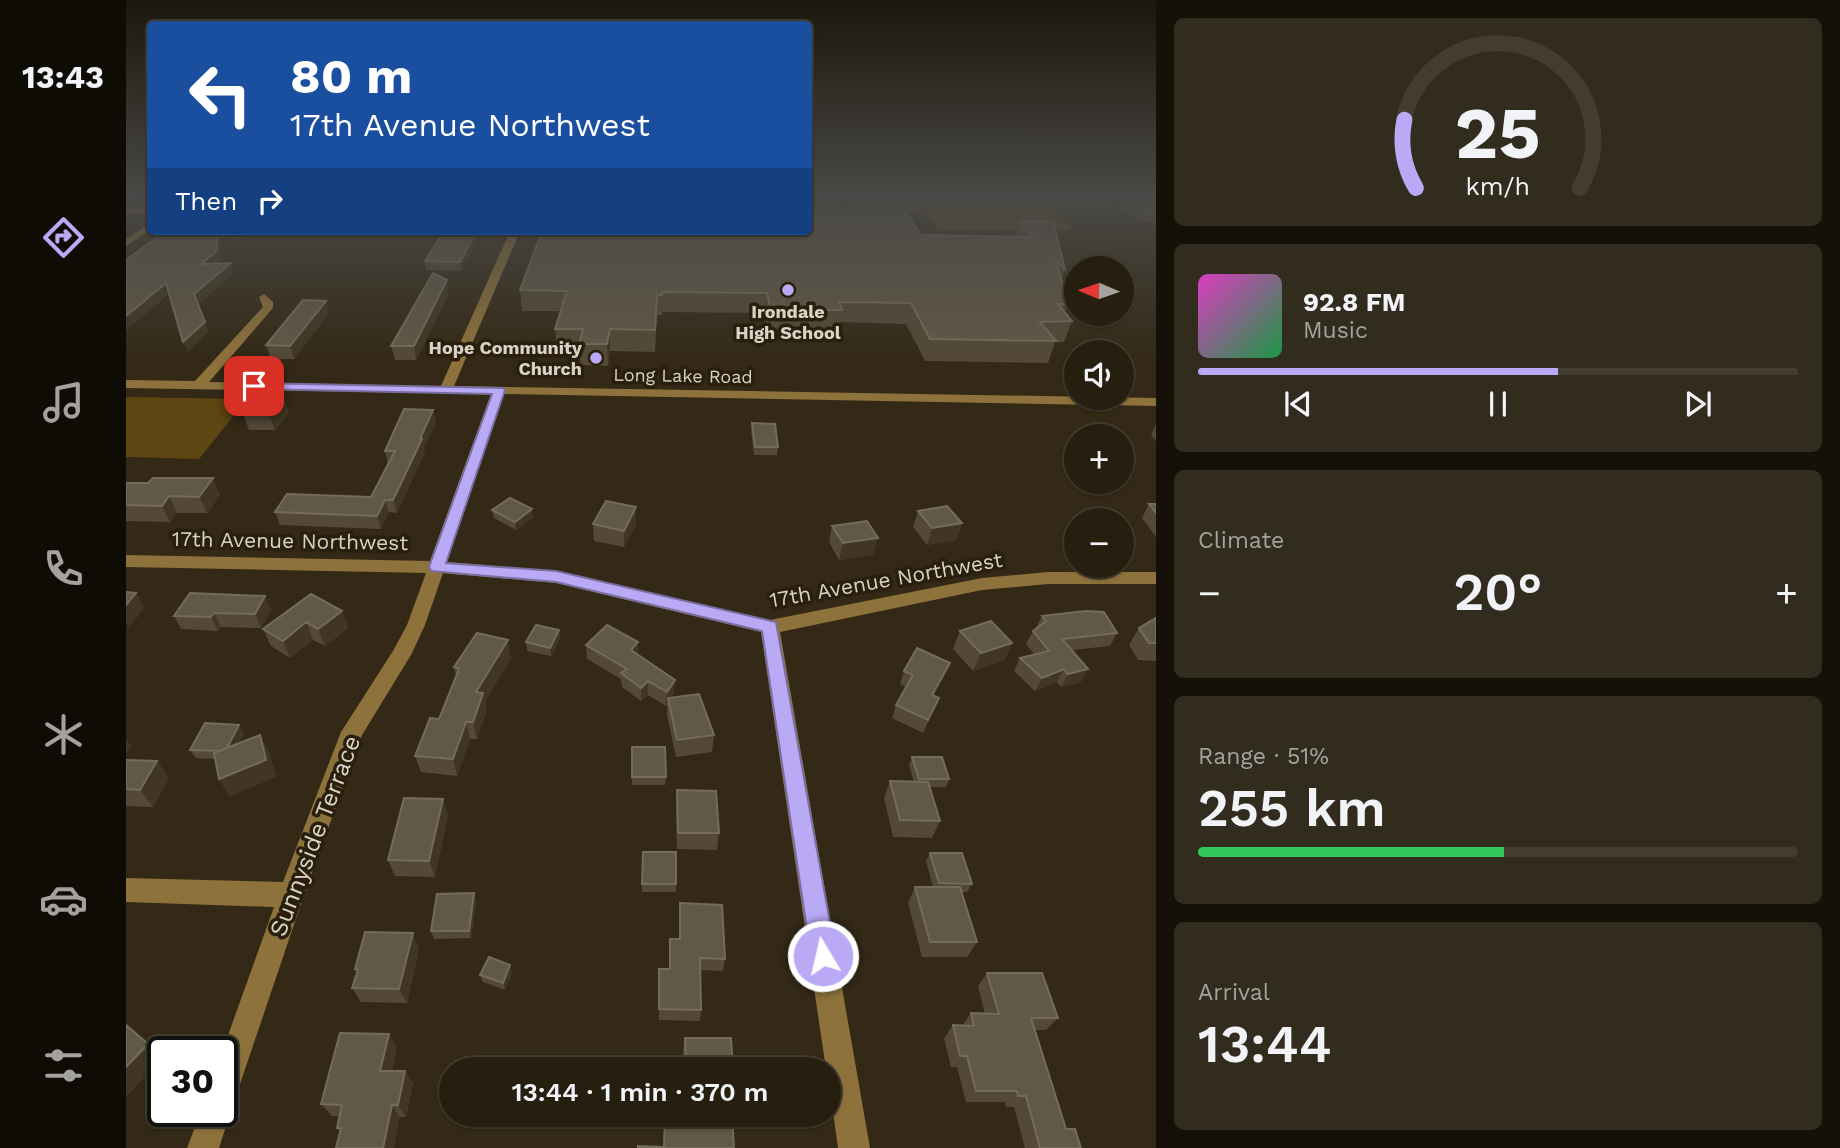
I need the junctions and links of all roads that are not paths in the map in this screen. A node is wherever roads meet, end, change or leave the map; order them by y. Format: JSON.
{"nodes":[{"id":1,"x":507,"y":251,"type":"edge"},
{"id":2,"x":264,"y":297,"type":"dead end"},
{"id":3,"x":126,"y":384,"type":"edge"},
{"id":4,"x":199,"y":385,"type":"junction"},
{"id":5,"x":446,"y":390,"type":"junction"},
{"id":6,"x":499,"y":390,"type":"junction"},
{"id":7,"x":1156,"y":402,"type":"edge"},
{"id":8,"x":126,"y":561,"type":"edge"},
{"id":9,"x":436,"y":567,"type":"junction"},
{"id":10,"x":1156,"y":578,"type":"edge"},
{"id":11,"x":770,"y":627,"type":"junction"},
{"id":12,"x":126,"y":890,"type":"edge"},
{"id":13,"x":291,"y":895,"type":"junction"},
{"id":14,"x":238,"y":1047,"type":"edge"},
{"id":15,"x":210,"y":1127,"type":"edge"},
{"id":16,"x":203,"y":1148,"type":"edge"},
{"id":17,"x":854,"y":1148,"type":"edge"}],
"edges":[{"from":1,"to":5,"type":"street"},
{"from":2,"to":4,"type":"street"},
{"from":3,"to":4,"type":"street","name":"Long Lake Road"},
{"from":4,"to":5,"type":"street","name":"Long Lake Road"},
{"from":5,"to":6,"type":"street","name":"Long Lake Road"},
{"from":6,"to":7,"type":"street","name":"Long Lake Road"},
{"from":6,"to":9,"type":"street","name":"Sunnyside Terrace"},
{"from":8,"to":9,"type":"street","name":"17th Avenue Northwest"},
{"from":9,"to":11,"type":"street","name":"17th Avenue Northwest"},
{"from":9,"to":13,"type":"street","name":"Sunnyside Terrace"},
{"from":10,"to":11,"type":"street","name":"17th Avenue Northwest"},
{"from":11,"to":17,"type":"street"},
{"from":12,"to":13,"type":"street"},
{"from":13,"to":14,"type":"street","name":"Sunnyside Terrace"},
{"from":15,"to":16,"type":"street"}]}
